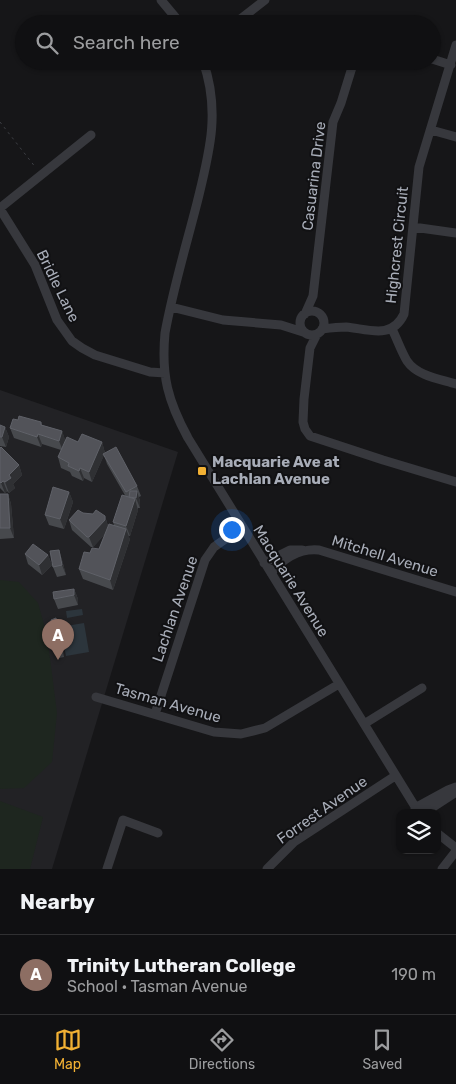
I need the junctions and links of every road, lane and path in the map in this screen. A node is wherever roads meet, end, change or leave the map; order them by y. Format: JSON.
{"nodes":[{"id":1,"x":161,"y":0,"type":"edge"},
{"id":2,"x":265,"y":0,"type":"edge"},
{"id":3,"x":174,"y":15,"type":"edge"},
{"id":4,"x":246,"y":15,"type":"edge"},
{"id":5,"x":456,"y":45,"type":"edge"},
{"id":6,"x":441,"y":62,"type":"edge"},
{"id":7,"x":451,"y":65,"type":"junction"},
{"id":8,"x":206,"y":70,"type":"edge"},
{"id":9,"x":351,"y":70,"type":"edge"},
{"id":10,"x":0,"y":122,"type":"edge"},
{"id":11,"x":431,"y":130,"type":"junction"},
{"id":12,"x":91,"y":135,"type":"dead end"},
{"id":13,"x":456,"y":137,"type":"edge"},
{"id":14,"x":42,"y":175,"type":"junction"},
{"id":15,"x":0,"y":208,"type":"edge"},
{"id":16,"x":413,"y":227,"type":"junction"},
{"id":17,"x":456,"y":233,"type":"edge"},
{"id":18,"x":313,"y":296,"type":"junction"},
{"id":19,"x":171,"y":308,"type":"junction"},
{"id":20,"x":304,"y":315,"type":"junction"},
{"id":21,"x":320,"y":316,"type":"junction"},
{"id":22,"x":260,"y":323,"type":"junction"},
{"id":23,"x":345,"y":327,"type":"junction"},
{"id":24,"x":392,"y":328,"type":"junction"},
{"id":25,"x":319,"y":332,"type":"junction"},
{"id":26,"x":305,"y":333,"type":"junction"},
{"id":27,"x":310,"y":348,"type":"junction"},
{"id":28,"x":164,"y":372,"type":"junction"},
{"id":29,"x":456,"y":384,"type":"edge"},
{"id":30,"x":456,"y":482,"type":"edge"},
{"id":31,"x":242,"y":527,"type":"junction"},
{"id":32,"x":304,"y":550,"type":"junction"},
{"id":33,"x":264,"y":563,"type":"junction"},
{"id":34,"x":271,"y":573,"type":"junction"},
{"id":35,"x":456,"y":592,"type":"edge"},
{"id":36,"x":339,"y":684,"type":"junction"},
{"id":37,"x":422,"y":688,"type":"dead end"},
{"id":38,"x":96,"y":697,"type":"dead end"},
{"id":39,"x":155,"y":714,"type":"junction"},
{"id":40,"x":364,"y":724,"type":"junction"},
{"id":41,"x":395,"y":776,"type":"junction"},
{"id":42,"x":456,"y":787,"type":"edge"},
{"id":43,"x":456,"y":792,"type":"edge"},
{"id":44,"x":416,"y":809,"type":"edge"},
{"id":45,"x":419,"y":809,"type":"edge"},
{"id":46,"x":430,"y":809,"type":"edge"},
{"id":47,"x":158,"y":833,"type":"dead end"},
{"id":48,"x":441,"y":837,"type":"edge"},
{"id":49,"x":456,"y":850,"type":"edge"},
{"id":50,"x":107,"y":869,"type":"edge"},
{"id":51,"x":267,"y":869,"type":"edge"},
{"id":52,"x":442,"y":869,"type":"edge"}],
"edges":[{"from":1,"to":3,"type":"street"},
{"from":2,"to":4,"type":"street"},
{"from":5,"to":7,"type":"street","name":"Highcrest Circuit"},
{"from":6,"to":7,"type":"street"},
{"from":7,"to":11,"type":"street","name":"Highcrest Circuit"},
{"from":8,"to":19,"type":"street","name":"Macquarie Avenue"},
{"from":9,"to":18,"type":"street","name":"Casuarina Drive"},
{"from":10,"to":14,"type":"path"},
{"from":11,"to":13,"type":"street"},
{"from":11,"to":16,"type":"street","name":"Highcrest Circuit"},
{"from":12,"to":14,"type":"street"},
{"from":14,"to":15,"type":"street"},
{"from":15,"to":28,"type":"street","name":"Bridle Lane"},
{"from":16,"to":17,"type":"street"},
{"from":16,"to":24,"type":"street","name":"Highcrest Circuit"},
{"from":18,"to":20,"type":"street","name":"Casuarina Drive"},
{"from":18,"to":21,"type":"street","name":"Casuarina Drive"},
{"from":19,"to":22,"type":"street"},
{"from":19,"to":28,"type":"street","name":"Macquarie Avenue"},
{"from":20,"to":21,"type":"street"},
{"from":20,"to":22,"type":"street"},
{"from":20,"to":26,"type":"street"},
{"from":21,"to":23,"type":"street"},
{"from":21,"to":25,"type":"street"},
{"from":22,"to":26,"type":"street"},
{"from":23,"to":24,"type":"street"},
{"from":23,"to":25,"type":"street"},
{"from":24,"to":29,"type":"street"},
{"from":25,"to":26,"type":"street"},
{"from":25,"to":27,"type":"street"},
{"from":26,"to":27,"type":"street"},
{"from":27,"to":30,"type":"street"},
{"from":28,"to":31,"type":"street","name":"Macquarie Avenue"},
{"from":31,"to":33,"type":"street","name":"Macquarie Avenue"},
{"from":31,"to":39,"type":"street","name":"Lachlan Avenue"},
{"from":32,"to":33,"type":"street","name":"Mitchell Avenue"},
{"from":32,"to":34,"type":"street"},
{"from":32,"to":35,"type":"street","name":"Mitchell Avenue"},
{"from":33,"to":34,"type":"street","name":"Macquarie Avenue"},
{"from":34,"to":36,"type":"street","name":"Macquarie Avenue"},
{"from":36,"to":39,"type":"street","name":"Tasman Avenue"},
{"from":36,"to":40,"type":"street","name":"Macquarie Avenue"},
{"from":37,"to":40,"type":"street"},
{"from":38,"to":39,"type":"street","name":"Tasman Avenue"},
{"from":40,"to":41,"type":"street","name":"Macquarie Avenue"},
{"from":41,"to":44,"type":"street","name":"Macquarie Avenue"},
{"from":41,"to":51,"type":"street","name":"Forrest Avenue"},
{"from":42,"to":45,"type":"street"},
{"from":43,"to":46,"type":"street"},
{"from":47,"to":50,"type":"street"},
{"from":48,"to":49,"type":"street"},
{"from":49,"to":52,"type":"street"}]}
